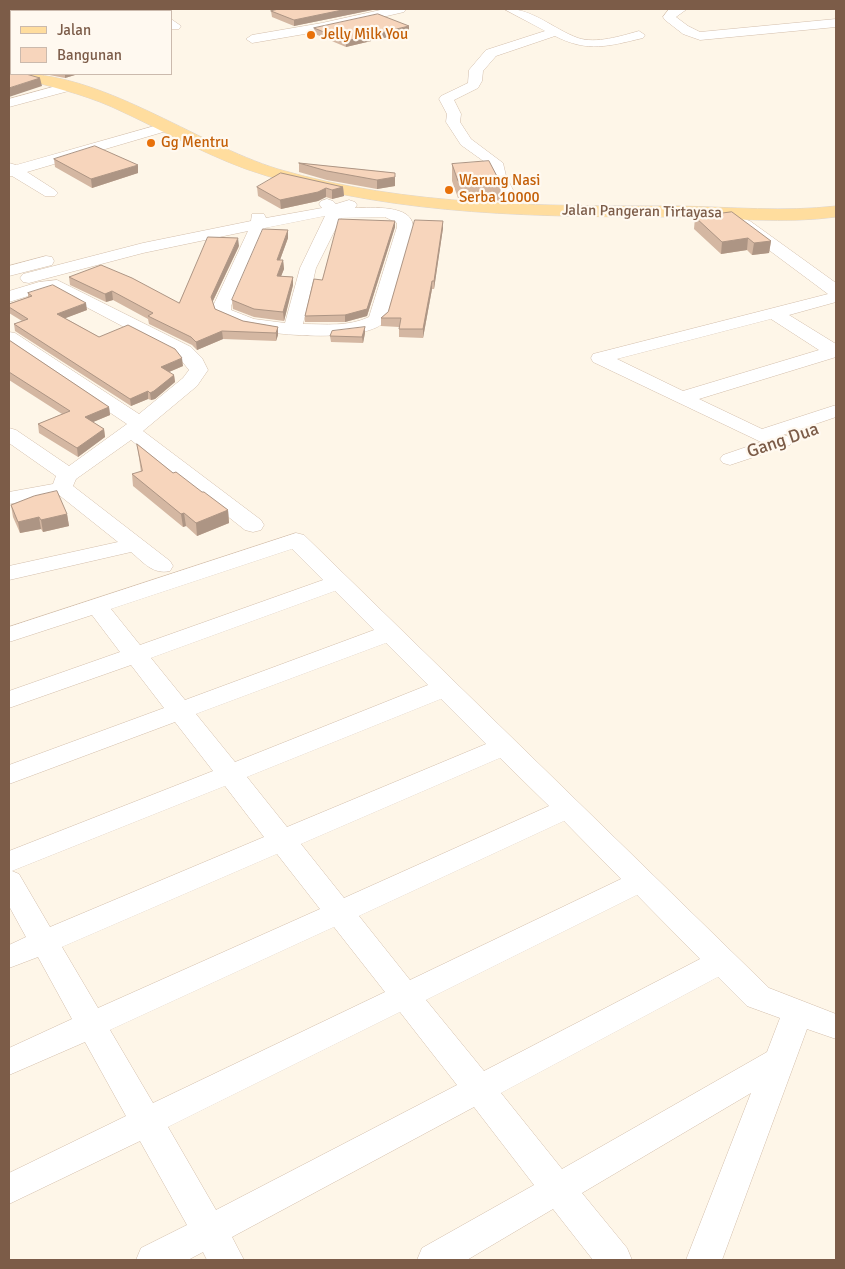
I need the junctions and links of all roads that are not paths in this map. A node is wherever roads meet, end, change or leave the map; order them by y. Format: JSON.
{"nodes":[{"id":1,"x":400,"y":9,"type":"edge"},
{"id":2,"x":510,"y":9,"type":"edge"},
{"id":3,"x":681,"y":9,"type":"edge"},
{"id":4,"x":836,"y":23,"type":"edge"},
{"id":5,"x":556,"y":32,"type":"junction"},
{"id":6,"x":639,"y":35,"type":"dead end"},
{"id":7,"x":252,"y":39,"type":"dead end"},
{"id":8,"x":24,"y":75,"type":"edge"},
{"id":9,"x":70,"y":86,"type":"junction"},
{"id":10,"x":9,"y":103,"type":"edge"},
{"id":11,"x":165,"y":126,"type":"junction"},
{"id":12,"x":11,"y":170,"type":"edge"},
{"id":13,"x":50,"y":193,"type":"dead end"},
{"id":14,"x":368,"y":196,"type":"junction"},
{"id":15,"x":332,"y":209,"type":"junction"},
{"id":16,"x":515,"y":210,"type":"junction"},
{"id":17,"x":836,"y":212,"type":"edge"},
{"id":18,"x":730,"y":214,"type":"junction"},
{"id":19,"x":258,"y":221,"type":"junction"},
{"id":20,"x":10,"y":282,"type":"edge"},
{"id":21,"x":836,"y":291,"type":"edge"},
{"id":22,"x":836,"y":296,"type":"edge"},
{"id":23,"x":774,"y":313,"type":"junction"},
{"id":24,"x":293,"y":328,"type":"junction"},
{"id":25,"x":9,"y":337,"type":"edge"},
{"id":26,"x":835,"y":352,"type":"edge"},
{"id":27,"x":684,"y":397,"type":"junction"},
{"id":28,"x":836,"y":411,"type":"edge"},
{"id":29,"x":836,"y":422,"type":"edge"},
{"id":30,"x":135,"y":427,"type":"junction"},
{"id":31,"x":9,"y":434,"type":"edge"},
{"id":32,"x":730,"y":459,"type":"dead end"},
{"id":33,"x":66,"y":482,"type":"junction"},
{"id":34,"x":9,"y":498,"type":"edge"},
{"id":35,"x":253,"y":525,"type":"dead end"},
{"id":36,"x":134,"y":545,"type":"junction"},
{"id":37,"x":162,"y":566,"type":"dead end"},
{"id":38,"x":9,"y":573,"type":"edge"},
{"id":39,"x":339,"y":582,"type":"junction"},
{"id":40,"x":97,"y":606,"type":"junction"},
{"id":41,"x":389,"y":633,"type":"junction"},
{"id":42,"x":9,"y":635,"type":"edge"},
{"id":43,"x":136,"y":654,"type":"junction"},
{"id":44,"x":445,"y":688,"type":"junction"},
{"id":45,"x":9,"y":700,"type":"edge"},
{"id":46,"x":180,"y":711,"type":"junction"},
{"id":47,"x":504,"y":746,"type":"junction"},
{"id":48,"x":230,"y":774,"type":"junction"},
{"id":49,"x":9,"y":775,"type":"edge"},
{"id":50,"x":567,"y":809,"type":"junction"},
{"id":51,"x":282,"y":840,"type":"junction"},
{"id":52,"x":9,"y":862,"type":"edge"},
{"id":53,"x":9,"y":881,"type":"edge"},
{"id":54,"x":641,"y":881,"type":"junction"},
{"id":55,"x":339,"y":912,"type":"junction"},
{"id":56,"x":44,"y":942,"type":"junction"},
{"id":57,"x":9,"y":957,"type":"edge"},
{"id":58,"x":722,"y":961,"type":"junction"},
{"id":59,"x":405,"y":996,"type":"junction"},
{"id":60,"x":798,"y":1012,"type":"junction"},
{"id":61,"x":91,"y":1025,"type":"junction"},
{"id":62,"x":836,"y":1026,"type":"edge"},
{"id":63,"x":780,"y":1060,"type":"junction"},
{"id":64,"x":9,"y":1062,"type":"edge"},
{"id":65,"x":479,"y":1090,"type":"junction"},
{"id":66,"x":147,"y":1122,"type":"junction"},
{"id":67,"x":9,"y":1189,"type":"edge"},
{"id":68,"x":558,"y":1189,"type":"junction"},
{"id":69,"x":209,"y":1231,"type":"junction"},
{"id":70,"x":154,"y":1260,"type":"edge"},
{"id":71,"x":226,"y":1260,"type":"edge"},
{"id":72,"x":435,"y":1260,"type":"edge"},
{"id":73,"x":614,"y":1260,"type":"edge"},
{"id":74,"x":704,"y":1260,"type":"edge"}],
"edges":[{"from":1,"to":7,"type":"street"},
{"from":2,"to":5,"type":"street"},
{"from":3,"to":4,"type":"street"},
{"from":5,"to":6,"type":"street"},
{"from":5,"to":16,"type":"street"},
{"from":8,"to":9,"type":"main road","name":"Jalan Pangeran Tirtayasa"},
{"from":9,"to":10,"type":"street"},
{"from":9,"to":11,"type":"main road","name":"Jalan Pangeran Tirtayasa"},
{"from":11,"to":12,"type":"street"},
{"from":11,"to":14,"type":"main road","name":"Jalan Pangeran Tirtayasa"},
{"from":12,"to":13,"type":"street"},
{"from":14,"to":15,"type":"street"},
{"from":14,"to":16,"type":"main road","name":"Jalan Pangeran Tirtayasa"},
{"from":15,"to":19,"type":"street"},
{"from":15,"to":24,"type":"street"},
{"from":15,"to":24,"type":"street"},
{"from":16,"to":18,"type":"main road","name":"Jalan Pangeran Tirtayasa"},
{"from":17,"to":18,"type":"main road","name":"Jalan Pangeran Tirtayasa"},
{"from":18,"to":21,"type":"street"},
{"from":19,"to":20,"type":"street"},
{"from":19,"to":24,"type":"street"},
{"from":20,"to":30,"type":"street"},
{"from":22,"to":23,"type":"street"},
{"from":23,"to":26,"type":"street"},
{"from":23,"to":27,"type":"street"},
{"from":25,"to":30,"type":"street"},
{"from":26,"to":27,"type":"street"},
{"from":27,"to":28,"type":"street"},
{"from":29,"to":32,"type":"street","name":"Gang Dua"},
{"from":30,"to":33,"type":"street"},
{"from":30,"to":35,"type":"street"},
{"from":31,"to":33,"type":"street"},
{"from":33,"to":34,"type":"street"},
{"from":33,"to":36,"type":"street"},
{"from":36,"to":37,"type":"street"},
{"from":36,"to":38,"type":"street"},
{"from":39,"to":40,"type":"street"},
{"from":39,"to":41,"type":"street"},
{"from":39,"to":43,"type":"street"},
{"from":40,"to":42,"type":"street"},
{"from":40,"to":43,"type":"street"},
{"from":41,"to":44,"type":"street"},
{"from":41,"to":46,"type":"street"},
{"from":43,"to":45,"type":"street"},
{"from":43,"to":46,"type":"street"},
{"from":44,"to":47,"type":"street"},
{"from":44,"to":48,"type":"street"},
{"from":46,"to":48,"type":"street"},
{"from":46,"to":49,"type":"street"},
{"from":47,"to":50,"type":"street"},
{"from":47,"to":51,"type":"street"},
{"from":48,"to":51,"type":"street"},
{"from":48,"to":52,"type":"street"},
{"from":50,"to":54,"type":"street"},
{"from":50,"to":55,"type":"street"},
{"from":51,"to":55,"type":"street"},
{"from":51,"to":56,"type":"street"},
{"from":53,"to":56,"type":"street"},
{"from":54,"to":58,"type":"street"},
{"from":54,"to":59,"type":"street"},
{"from":55,"to":59,"type":"street"},
{"from":55,"to":61,"type":"street"},
{"from":56,"to":57,"type":"street"},
{"from":56,"to":61,"type":"street"},
{"from":58,"to":60,"type":"street"},
{"from":58,"to":65,"type":"street"},
{"from":59,"to":65,"type":"street"},
{"from":59,"to":66,"type":"street"},
{"from":60,"to":62,"type":"street"},
{"from":60,"to":63,"type":"street"},
{"from":61,"to":64,"type":"street"},
{"from":61,"to":66,"type":"street"},
{"from":63,"to":68,"type":"street"},
{"from":63,"to":74,"type":"street"},
{"from":65,"to":68,"type":"street"},
{"from":65,"to":69,"type":"street"},
{"from":66,"to":67,"type":"street"},
{"from":66,"to":69,"type":"street"},
{"from":68,"to":72,"type":"street"},
{"from":68,"to":73,"type":"street"},
{"from":69,"to":70,"type":"street"},
{"from":69,"to":71,"type":"street"}]}
